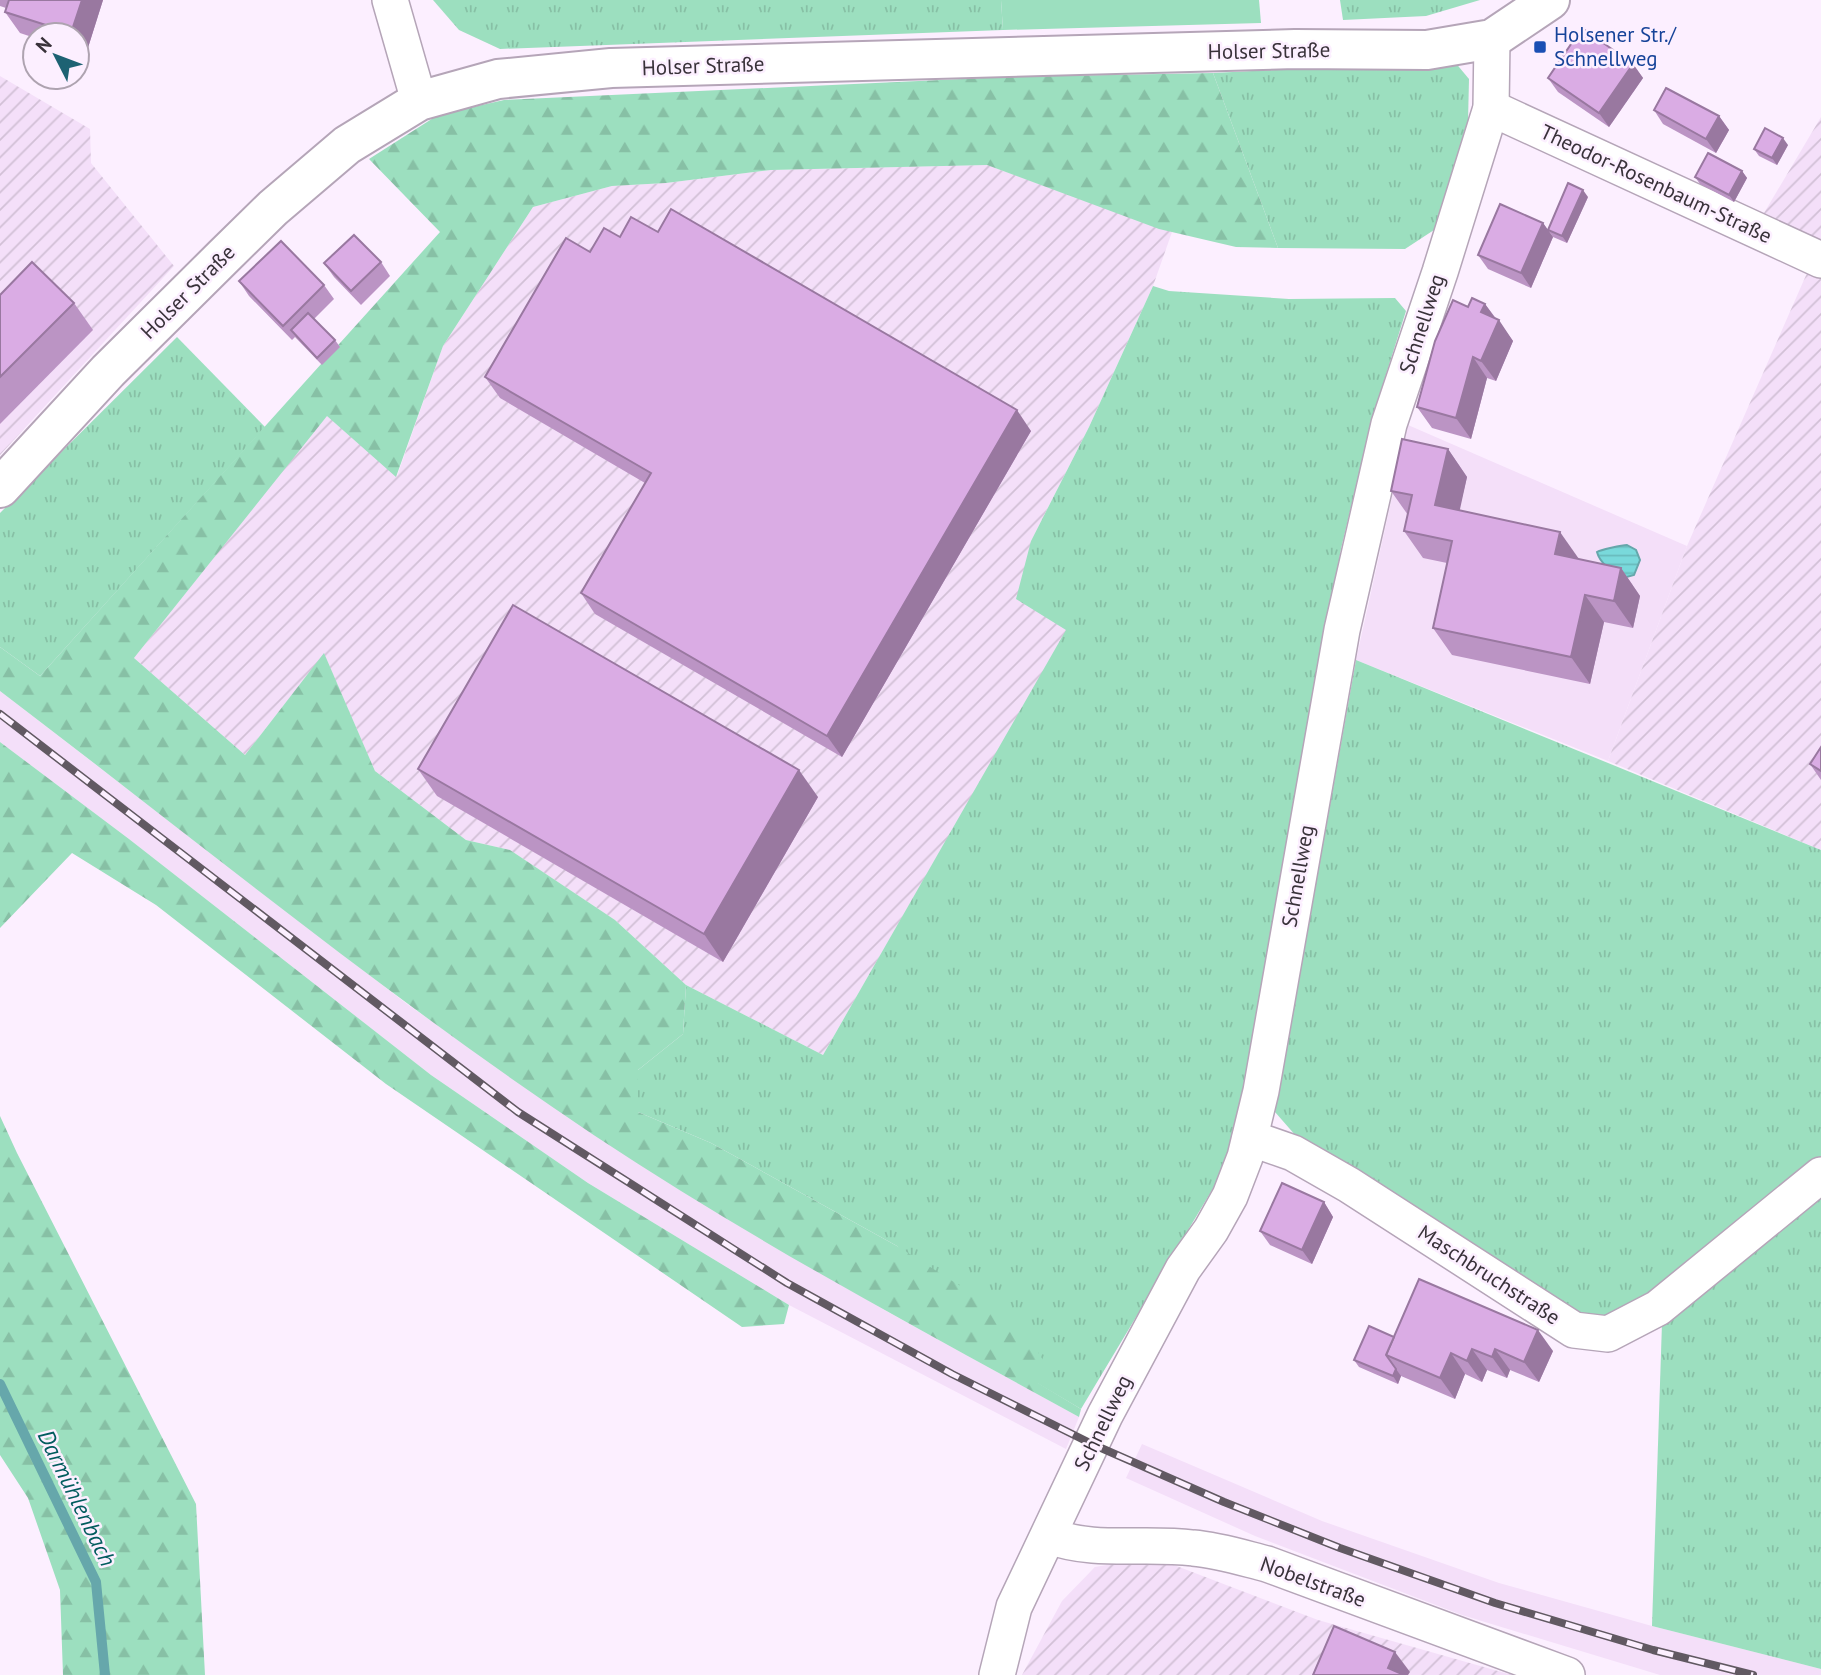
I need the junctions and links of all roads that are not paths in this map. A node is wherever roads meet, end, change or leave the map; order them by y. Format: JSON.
{"nodes":[{"id":1,"x":390,"y":0,"type":"edge"},
{"id":2,"x":1550,"y":0,"type":"edge"},
{"id":3,"x":1492,"y":39,"type":"junction"},
{"id":4,"x":419,"y":101,"type":"junction"},
{"id":5,"x":1491,"y":108,"type":"junction"},
{"id":6,"x":1821,"y":260,"type":"edge"},
{"id":7,"x":0,"y":488,"type":"edge"},
{"id":8,"x":1250,"y":1138,"type":"junction"},
{"id":9,"x":1821,"y":1175,"type":"edge"},
{"id":10,"x":1049,"y":1536,"type":"junction"},
{"id":11,"x":997,"y":1675,"type":"edge"},
{"id":12,"x":1567,"y":1675,"type":"edge"}],
"edges":[{"from":1,"to":4,"type":"street"},
{"from":2,"to":3,"type":"main road","name":"Holser Straße"},
{"from":3,"to":4,"type":"main road","name":"Holser Straße"},
{"from":3,"to":5,"type":"street","name":"Schnellweg"},
{"from":4,"to":7,"type":"main road","name":"Holser Straße"},
{"from":5,"to":6,"type":"street","name":"Theodor-Rosenbaum-Straße"},
{"from":5,"to":8,"type":"street","name":"Schnellweg"},
{"from":8,"to":9,"type":"street","name":"Maschbruchstraße"},
{"from":8,"to":10,"type":"street","name":"Schnellweg"},
{"from":10,"to":11,"type":"street","name":"Schnellweg"},
{"from":10,"to":12,"type":"street","name":"Nobelstraße"}]}
